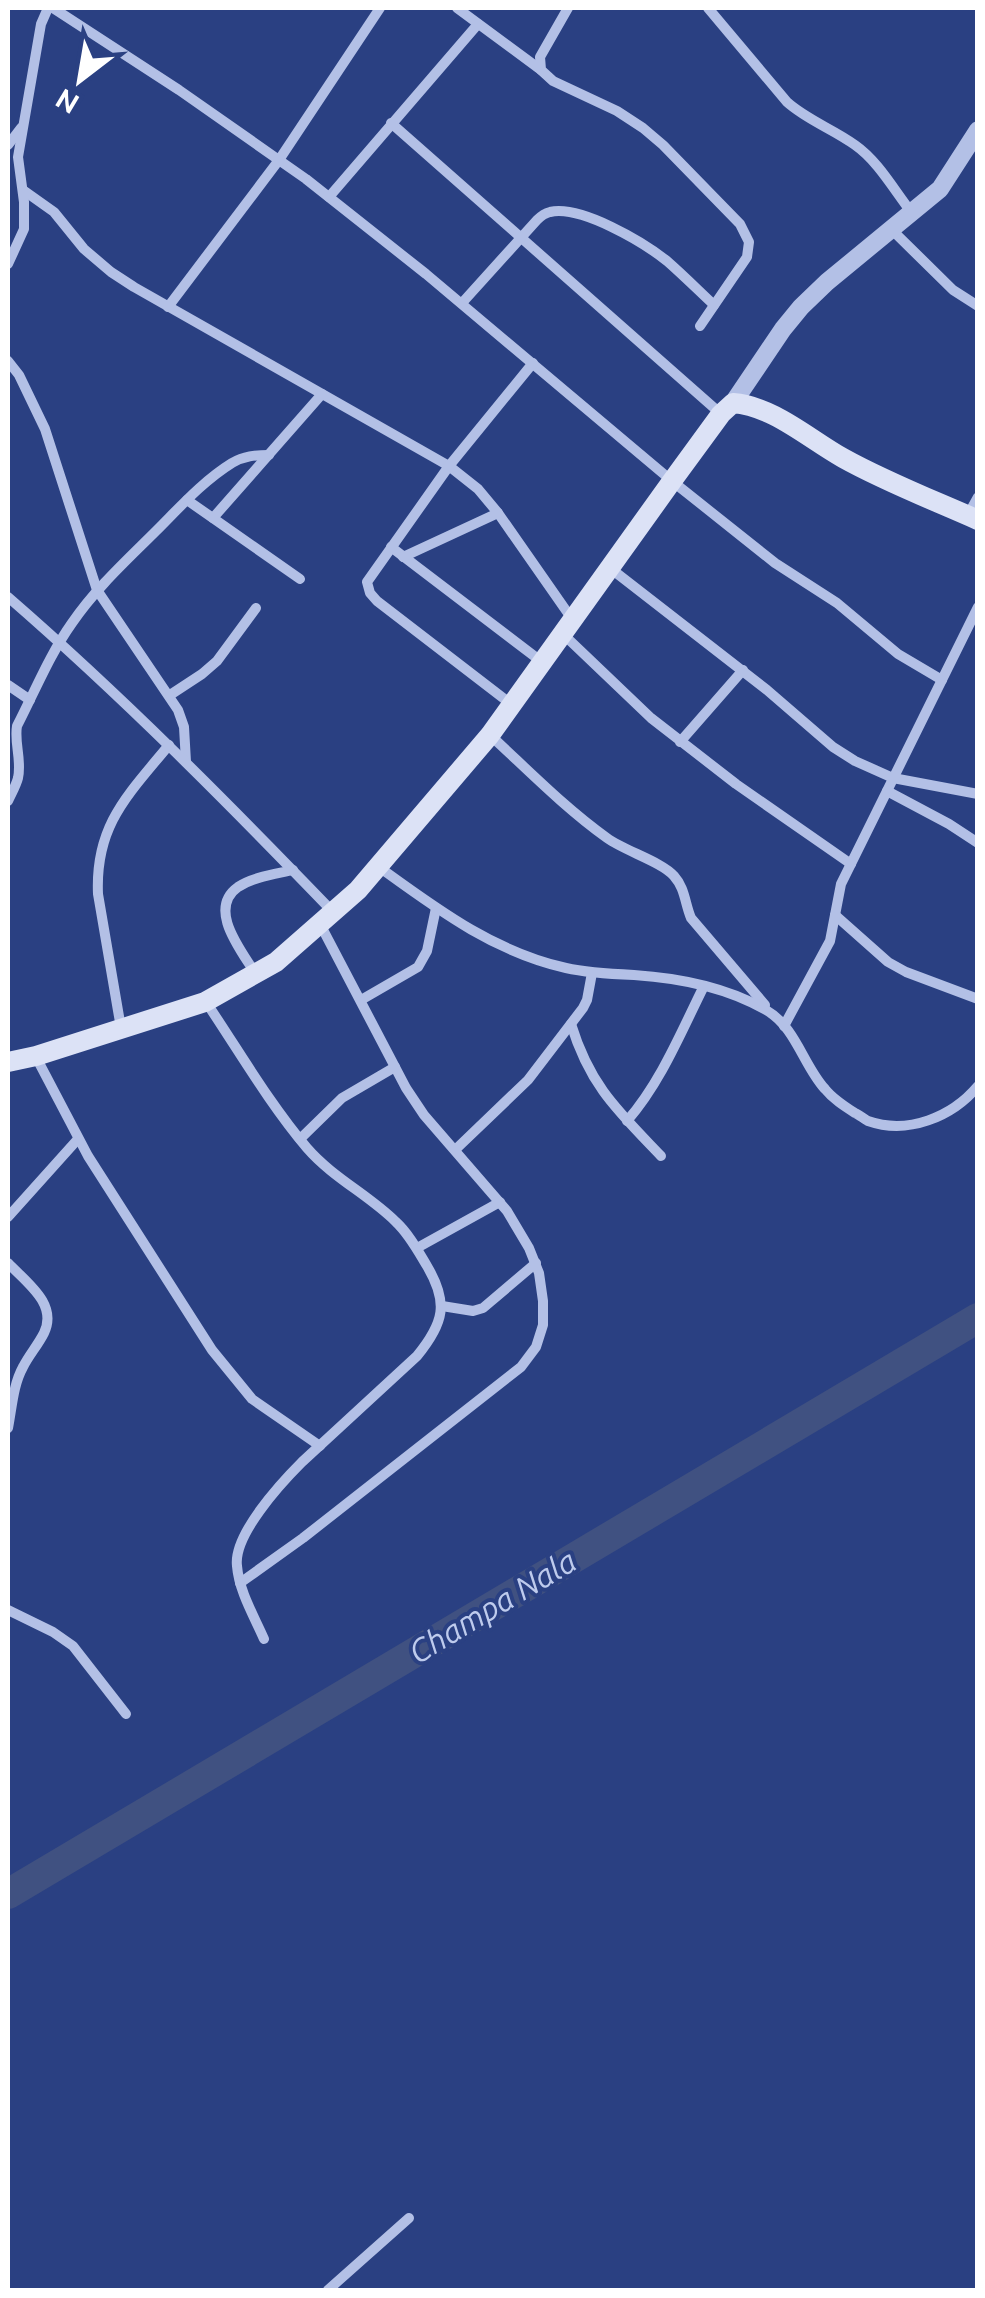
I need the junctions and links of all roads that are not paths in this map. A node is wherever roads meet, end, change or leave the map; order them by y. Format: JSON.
{"nodes":[{"id":1,"x":51,"y":8,"type":"edge"},
{"id":2,"x":380,"y":8,"type":"edge"},
{"id":3,"x":457,"y":8,"type":"edge"},
{"id":4,"x":568,"y":8,"type":"edge"},
{"id":5,"x":708,"y":8,"type":"edge"},
{"id":6,"x":478,"y":24,"type":"junction"},
{"id":7,"x":541,"y":70,"type":"junction"},
{"id":8,"x":391,"y":123,"type":"junction"},
{"id":9,"x":22,"y":127,"type":"junction"},
{"id":10,"x":978,"y":130,"type":"edge"},
{"id":11,"x":8,"y":145,"type":"edge"},
{"id":12,"x":279,"y":160,"type":"junction"},
{"id":13,"x":23,"y":190,"type":"junction"},
{"id":14,"x":328,"y":196,"type":"junction"},
{"id":15,"x":912,"y":214,"type":"junction"},
{"id":16,"x":892,"y":230,"type":"junction"},
{"id":17,"x":520,"y":238,"type":"junction"},
{"id":18,"x":8,"y":264,"type":"edge"},
{"id":19,"x":462,"y":303,"type":"junction"},
{"id":20,"x":714,"y":305,"type":"junction"},
{"id":21,"x":978,"y":306,"type":"edge"},
{"id":22,"x":168,"y":307,"type":"junction"},
{"id":23,"x":700,"y":326,"type":"dead end"},
{"id":24,"x":8,"y":362,"type":"edge"},
{"id":25,"x":533,"y":363,"type":"junction"},
{"id":26,"x":322,"y":394,"type":"junction"},
{"id":27,"x":727,"y":408,"type":"junction"},
{"id":28,"x":269,"y":454,"type":"junction"},
{"id":29,"x":449,"y":466,"type":"junction"},
{"id":30,"x":672,"y":481,"type":"junction"},
{"id":31,"x":188,"y":500,"type":"junction"},
{"id":32,"x":974,"y":511,"type":"edge"},
{"id":33,"x":498,"y":513,"type":"junction"},
{"id":34,"x":213,"y":518,"type":"junction"},
{"id":35,"x":391,"y":547,"type":"junction"},
{"id":36,"x":403,"y":556,"type":"junction"},
{"id":37,"x":609,"y":568,"type":"junction"},
{"id":38,"x":300,"y":579,"type":"dead end"},
{"id":39,"x":97,"y":590,"type":"junction"},
{"id":40,"x":8,"y":597,"type":"edge"},
{"id":41,"x":978,"y":607,"type":"edge"},
{"id":42,"x":256,"y":608,"type":"dead end"},
{"id":43,"x":567,"y":626,"type":"junction"},
{"id":44,"x":59,"y":642,"type":"junction"},
{"id":45,"x":542,"y":662,"type":"junction"},
{"id":46,"x":743,"y":670,"type":"junction"},
{"id":47,"x":942,"y":680,"type":"junction"},
{"id":48,"x":8,"y":685,"type":"edge"},
{"id":49,"x":170,"y":695,"type":"junction"},
{"id":50,"x":30,"y":700,"type":"junction"},
{"id":51,"x":512,"y":704,"type":"junction"},
{"id":52,"x":490,"y":735,"type":"junction"},
{"id":53,"x":680,"y":742,"type":"junction"},
{"id":54,"x":168,"y":746,"type":"junction"},
{"id":55,"x":186,"y":763,"type":"junction"},
{"id":56,"x":893,"y":778,"type":"junction"},
{"id":57,"x":887,"y":791,"type":"junction"},
{"id":58,"x":978,"y":794,"type":"edge"},
{"id":59,"x":8,"y":802,"type":"edge"},
{"id":60,"x":978,"y":843,"type":"edge"},
{"id":61,"x":851,"y":864,"type":"junction"},
{"id":62,"x":378,"y":866,"type":"junction"},
{"id":63,"x":293,"y":870,"type":"junction"},
{"id":64,"x":436,"y":908,"type":"junction"},
{"id":65,"x":835,"y":915,"type":"junction"},
{"id":66,"x":327,"y":917,"type":"junction"},
{"id":67,"x":592,"y":973,"type":"junction"},
{"id":68,"x":255,"y":974,"type":"junction"},
{"id":69,"x":704,"y":986,"type":"junction"},
{"id":70,"x":978,"y":999,"type":"edge"},
{"id":71,"x":361,"y":1000,"type":"junction"},
{"id":72,"x":206,"y":1002,"type":"junction"},
{"id":73,"x":771,"y":1012,"type":"junction"},
{"id":74,"x":571,"y":1024,"type":"junction"},
{"id":75,"x":784,"y":1026,"type":"junction"},
{"id":76,"x":121,"y":1029,"type":"junction"},
{"id":77,"x":36,"y":1056,"type":"junction"},
{"id":78,"x":8,"y":1062,"type":"edge"},
{"id":79,"x":395,"y":1066,"type":"junction"},
{"id":80,"x":978,"y":1086,"type":"edge"},
{"id":81,"x":627,"y":1121,"type":"junction"},
{"id":82,"x":78,"y":1139,"type":"junction"},
{"id":83,"x":300,"y":1139,"type":"junction"},
{"id":84,"x":455,"y":1150,"type":"junction"},
{"id":85,"x":661,"y":1156,"type":"dead end"},
{"id":86,"x":500,"y":1202,"type":"junction"},
{"id":87,"x":8,"y":1217,"type":"edge"},
{"id":88,"x":417,"y":1248,"type":"junction"},
{"id":89,"x":8,"y":1263,"type":"edge"},
{"id":90,"x":536,"y":1263,"type":"junction"},
{"id":91,"x":442,"y":1306,"type":"junction"},
{"id":92,"x":8,"y":1428,"type":"edge"},
{"id":93,"x":320,"y":1446,"type":"junction"},
{"id":94,"x":240,"y":1582,"type":"junction"},
{"id":95,"x":8,"y":1610,"type":"edge"},
{"id":96,"x":264,"y":1639,"type":"dead end"},
{"id":97,"x":126,"y":1714,"type":"dead end"},
{"id":98,"x":409,"y":2218,"type":"dead end"},
{"id":99,"x":328,"y":2290,"type":"edge"}],
"edges":[{"from":1,"to":9,"type":"street"},
{"from":1,"to":12,"type":"street"},
{"from":2,"to":12,"type":"street"},
{"from":3,"to":6,"type":"street"},
{"from":4,"to":7,"type":"street"},
{"from":5,"to":15,"type":"street"},
{"from":6,"to":7,"type":"street"},
{"from":6,"to":8,"type":"street"},
{"from":7,"to":20,"type":"street"},
{"from":8,"to":14,"type":"street"},
{"from":8,"to":17,"type":"street"},
{"from":9,"to":11,"type":"street"},
{"from":9,"to":13,"type":"street"},
{"from":10,"to":15,"type":"street"},
{"from":12,"to":14,"type":"street"},
{"from":12,"to":22,"type":"street"},
{"from":13,"to":18,"type":"street"},
{"from":13,"to":22,"type":"street"},
{"from":14,"to":19,"type":"street"},
{"from":15,"to":16,"type":"street"},
{"from":16,"to":21,"type":"street"},
{"from":16,"to":27,"type":"street"},
{"from":17,"to":19,"type":"street"},
{"from":17,"to":20,"type":"street"},
{"from":17,"to":27,"type":"street"},
{"from":19,"to":25,"type":"street"},
{"from":20,"to":23,"type":"street"},
{"from":22,"to":26,"type":"street"},
{"from":24,"to":39,"type":"street"},
{"from":25,"to":29,"type":"street"},
{"from":25,"to":30,"type":"street"},
{"from":26,"to":28,"type":"street"},
{"from":26,"to":29,"type":"street"},
{"from":27,"to":30,"type":"main road"},
{"from":27,"to":32,"type":"main road"},
{"from":28,"to":31,"type":"street"},
{"from":28,"to":34,"type":"street"},
{"from":29,"to":33,"type":"street"},
{"from":29,"to":35,"type":"street"},
{"from":30,"to":37,"type":"main road"},
{"from":30,"to":47,"type":"street"},
{"from":31,"to":34,"type":"street"},
{"from":31,"to":39,"type":"street"},
{"from":33,"to":36,"type":"street"},
{"from":33,"to":43,"type":"street"},
{"from":34,"to":38,"type":"street"},
{"from":35,"to":36,"type":"street"},
{"from":35,"to":51,"type":"street"},
{"from":36,"to":45,"type":"street"},
{"from":37,"to":43,"type":"main road"},
{"from":37,"to":46,"type":"street"},
{"from":39,"to":44,"type":"street"},
{"from":39,"to":49,"type":"street"},
{"from":40,"to":44,"type":"street"},
{"from":41,"to":47,"type":"street"},
{"from":42,"to":49,"type":"street"},
{"from":43,"to":45,"type":"main road"},
{"from":43,"to":53,"type":"street"},
{"from":44,"to":50,"type":"street"},
{"from":44,"to":54,"type":"street"},
{"from":45,"to":51,"type":"main road"},
{"from":46,"to":53,"type":"street"},
{"from":46,"to":56,"type":"street"},
{"from":47,"to":56,"type":"street"},
{"from":48,"to":50,"type":"street"},
{"from":49,"to":55,"type":"street"},
{"from":50,"to":59,"type":"street"},
{"from":51,"to":52,"type":"main road"},
{"from":52,"to":62,"type":"main road"},
{"from":52,"to":73,"type":"street"},
{"from":53,"to":61,"type":"street"},
{"from":54,"to":55,"type":"street"},
{"from":54,"to":76,"type":"street"},
{"from":55,"to":63,"type":"street"},
{"from":56,"to":57,"type":"street"},
{"from":56,"to":58,"type":"street"},
{"from":57,"to":60,"type":"street"},
{"from":57,"to":61,"type":"street"},
{"from":61,"to":65,"type":"street"},
{"from":62,"to":64,"type":"street"},
{"from":62,"to":66,"type":"main road"},
{"from":63,"to":66,"type":"street"},
{"from":63,"to":68,"type":"street"},
{"from":64,"to":67,"type":"street"},
{"from":64,"to":71,"type":"street"},
{"from":65,"to":70,"type":"street"},
{"from":65,"to":75,"type":"street"},
{"from":66,"to":68,"type":"main road"},
{"from":66,"to":71,"type":"street"},
{"from":67,"to":69,"type":"street"},
{"from":67,"to":74,"type":"street"},
{"from":68,"to":72,"type":"main road"},
{"from":69,"to":73,"type":"street"},
{"from":69,"to":81,"type":"street"},
{"from":71,"to":79,"type":"street"},
{"from":72,"to":76,"type":"main road"},
{"from":72,"to":83,"type":"street"},
{"from":73,"to":75,"type":"street"},
{"from":74,"to":81,"type":"street"},
{"from":74,"to":84,"type":"street"},
{"from":75,"to":80,"type":"street"},
{"from":76,"to":77,"type":"main road"},
{"from":77,"to":78,"type":"main road"},
{"from":77,"to":82,"type":"street"},
{"from":79,"to":83,"type":"street"},
{"from":79,"to":84,"type":"street"},
{"from":81,"to":85,"type":"street"},
{"from":82,"to":87,"type":"street"},
{"from":82,"to":93,"type":"street"},
{"from":83,"to":88,"type":"street"},
{"from":84,"to":86,"type":"street"},
{"from":86,"to":88,"type":"street"},
{"from":86,"to":90,"type":"street"},
{"from":88,"to":91,"type":"street"},
{"from":89,"to":92,"type":"street"},
{"from":90,"to":91,"type":"street"},
{"from":90,"to":94,"type":"street"},
{"from":91,"to":93,"type":"street"},
{"from":93,"to":94,"type":"street"},
{"from":94,"to":96,"type":"street"},
{"from":95,"to":97,"type":"street"},
{"from":98,"to":99,"type":"street"}]}
